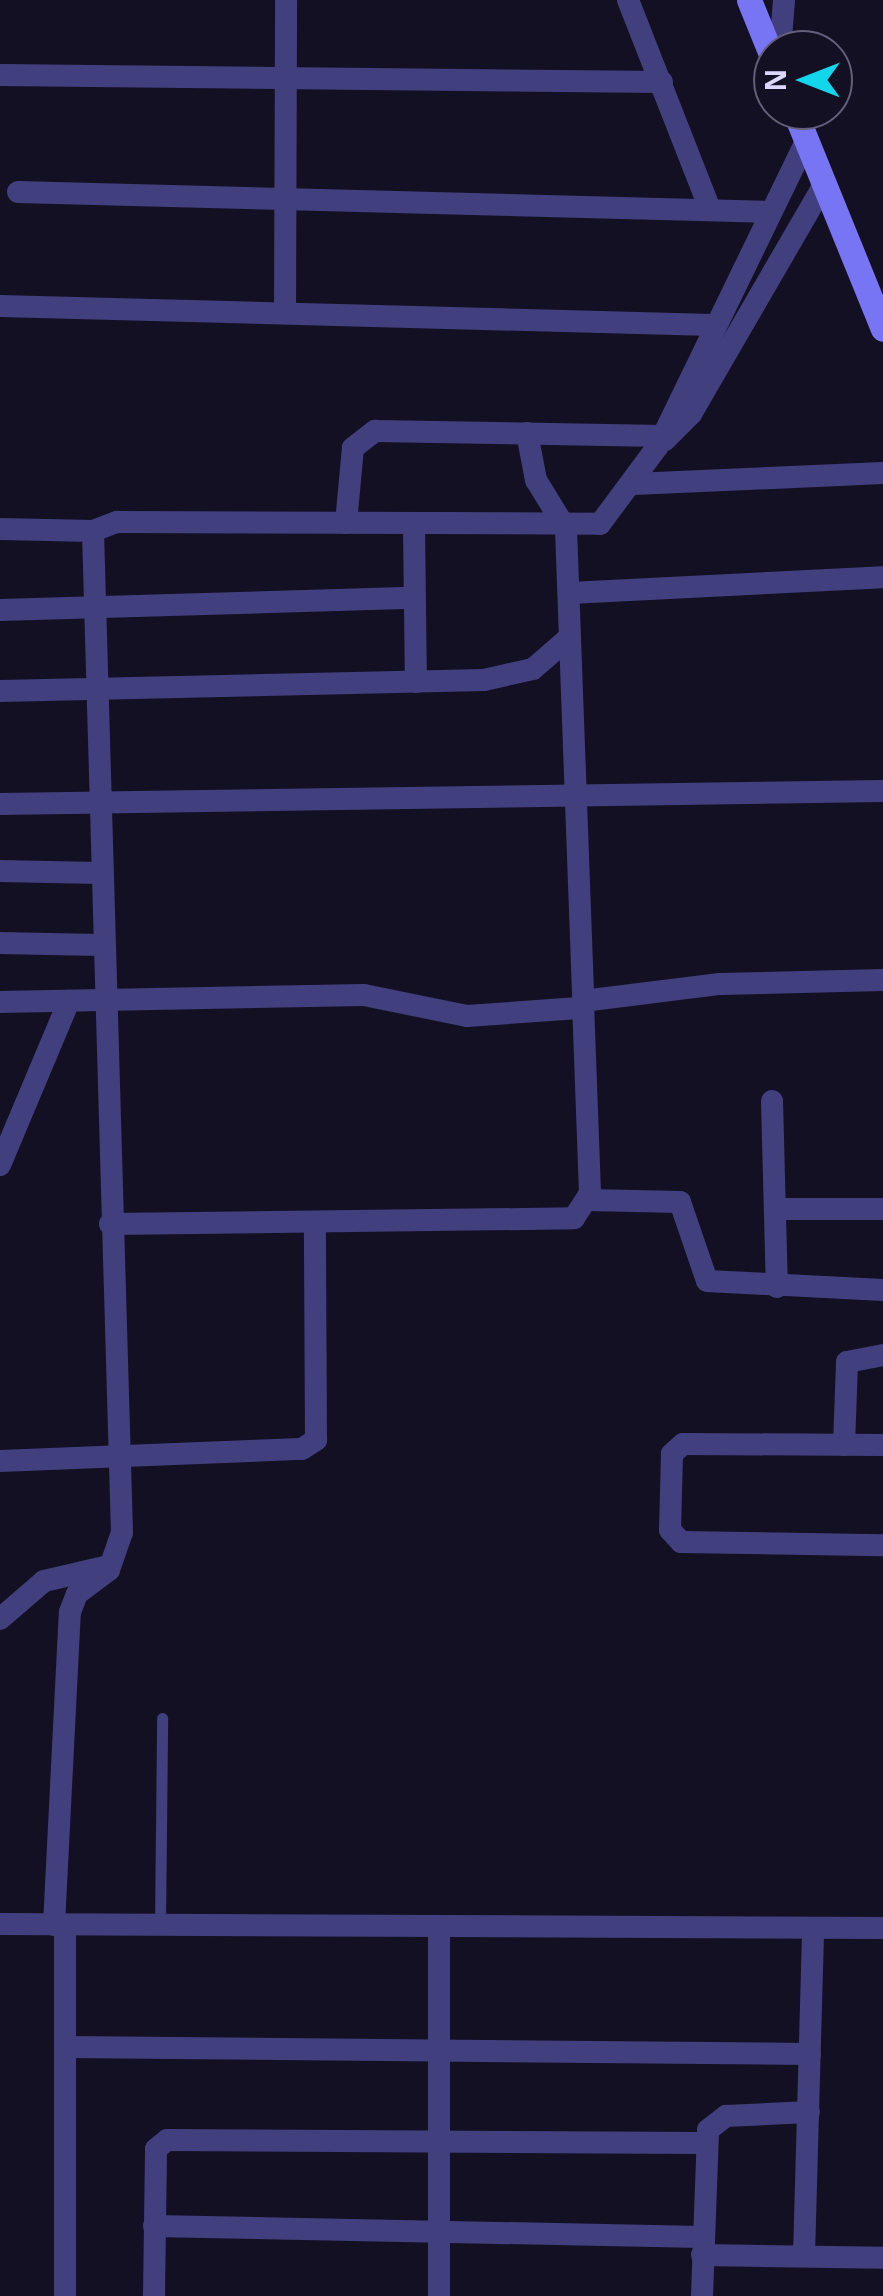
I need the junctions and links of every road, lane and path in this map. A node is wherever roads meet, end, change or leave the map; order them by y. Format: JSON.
{"nodes":[{"id":1,"x":286,"y":0,"type":"edge"},
{"id":2,"x":628,"y":0,"type":"edge"},
{"id":3,"x":749,"y":0,"type":"edge"},
{"id":4,"x":784,"y":0,"type":"edge"},
{"id":5,"x":761,"y":30,"type":"edge"},
{"id":6,"x":782,"y":30,"type":"edge"},
{"id":7,"x":0,"y":75,"type":"edge"},
{"id":8,"x":287,"y":80,"type":"junction"},
{"id":9,"x":662,"y":82,"type":"junction"},
{"id":10,"x":802,"y":130,"type":"edge"},
{"id":11,"x":806,"y":141,"type":"junction"},
{"id":12,"x":824,"y":185,"type":"junction"},
{"id":13,"x":18,"y":192,"type":"dead end"},
{"id":14,"x":289,"y":200,"type":"junction"},
{"id":15,"x":708,"y":207,"type":"junction"},
{"id":16,"x":770,"y":212,"type":"junction"},
{"id":17,"x":0,"y":306,"type":"edge"},
{"id":18,"x":285,"y":312,"type":"junction"},
{"id":19,"x":712,"y":325,"type":"junction"},
{"id":20,"x":883,"y":329,"type":"edge"},
{"id":21,"x":527,"y":434,"type":"junction"},
{"id":22,"x":660,"y":441,"type":"junction"},
{"id":23,"x":883,"y":473,"type":"edge"},
{"id":24,"x":633,"y":484,"type":"junction"},
{"id":25,"x":346,"y":523,"type":"junction"},
{"id":26,"x":414,"y":526,"type":"junction"},
{"id":27,"x":0,"y":530,"type":"edge"},
{"id":28,"x":566,"y":530,"type":"junction"},
{"id":29,"x":93,"y":532,"type":"junction"},
{"id":30,"x":883,"y":578,"type":"edge"},
{"id":31,"x":570,"y":593,"type":"junction"},
{"id":32,"x":412,"y":598,"type":"junction"},
{"id":33,"x":93,"y":609,"type":"junction"},
{"id":34,"x":0,"y":610,"type":"edge"},
{"id":35,"x":570,"y":637,"type":"junction"},
{"id":36,"x":416,"y":682,"type":"junction"},
{"id":37,"x":96,"y":690,"type":"junction"},
{"id":38,"x":0,"y":691,"type":"edge"},
{"id":39,"x":883,"y":791,"type":"edge"},
{"id":40,"x":577,"y":798,"type":"junction"},
{"id":41,"x":0,"y":804,"type":"edge"},
{"id":42,"x":98,"y":806,"type":"junction"},
{"id":43,"x":0,"y":871,"type":"edge"},
{"id":44,"x":99,"y":873,"type":"junction"},
{"id":45,"x":0,"y":943,"type":"edge"},
{"id":46,"x":99,"y":945,"type":"junction"},
{"id":47,"x":883,"y":980,"type":"edge"},
{"id":48,"x":100,"y":1000,"type":"junction"},
{"id":49,"x":70,"y":1001,"type":"junction"},
{"id":50,"x":0,"y":1002,"type":"edge"},
{"id":51,"x":581,"y":1005,"type":"junction"},
{"id":52,"x":772,"y":1102,"type":"dead end"},
{"id":53,"x":0,"y":1165,"type":"edge"},
{"id":54,"x":588,"y":1200,"type":"junction"},
{"id":55,"x":774,"y":1209,"type":"junction"},
{"id":56,"x":883,"y":1209,"type":"edge"},
{"id":57,"x":110,"y":1224,"type":"junction"},
{"id":58,"x":316,"y":1226,"type":"junction"},
{"id":59,"x":777,"y":1287,"type":"junction"},
{"id":60,"x":883,"y":1290,"type":"edge"},
{"id":61,"x":883,"y":1355,"type":"edge"},
{"id":62,"x":844,"y":1445,"type":"junction"},
{"id":63,"x":883,"y":1445,"type":"edge"},
{"id":64,"x":0,"y":1460,"type":"edge"},
{"id":65,"x":118,"y":1460,"type":"junction"},
{"id":66,"x":883,"y":1544,"type":"edge"},
{"id":67,"x":112,"y":1566,"type":"junction"},
{"id":68,"x":0,"y":1619,"type":"edge"},
{"id":69,"x":162,"y":1718,"type":"dead end"},
{"id":70,"x":0,"y":1924,"type":"edge"},
{"id":71,"x":60,"y":1925,"type":"junction"},
{"id":72,"x":160,"y":1925,"type":"junction"},
{"id":73,"x":439,"y":1927,"type":"junction"},
{"id":74,"x":812,"y":1928,"type":"junction"},
{"id":75,"x":883,"y":1928,"type":"edge"},
{"id":76,"x":65,"y":2048,"type":"junction"},
{"id":77,"x":439,"y":2049,"type":"junction"},
{"id":78,"x":810,"y":2054,"type":"junction"},
{"id":79,"x":809,"y":2112,"type":"junction"},
{"id":80,"x":704,"y":2143,"type":"junction"},
{"id":81,"x":439,"y":2144,"type":"junction"},
{"id":82,"x":154,"y":2226,"type":"junction"},
{"id":83,"x":439,"y":2226,"type":"junction"},
{"id":84,"x":702,"y":2246,"type":"junction"},
{"id":85,"x":804,"y":2256,"type":"junction"},
{"id":86,"x":883,"y":2258,"type":"edge"},
{"id":87,"x":65,"y":2296,"type":"edge"},
{"id":88,"x":154,"y":2296,"type":"edge"},
{"id":89,"x":439,"y":2296,"type":"edge"},
{"id":90,"x":702,"y":2296,"type":"edge"}],
"edges":[{"from":1,"to":8,"type":"street"},
{"from":2,"to":9,"type":"street"},
{"from":3,"to":5,"type":"street"},
{"from":4,"to":6,"type":"street"},
{"from":7,"to":8,"type":"street"},
{"from":8,"to":9,"type":"street"},
{"from":8,"to":14,"type":"street"},
{"from":9,"to":15,"type":"street"},
{"from":10,"to":11,"type":"street"},
{"from":11,"to":12,"type":"street"},
{"from":11,"to":16,"type":"street"},
{"from":12,"to":20,"type":"street"},
{"from":12,"to":22,"type":"street"},
{"from":13,"to":14,"type":"street"},
{"from":14,"to":15,"type":"street"},
{"from":14,"to":18,"type":"street"},
{"from":15,"to":16,"type":"street"},
{"from":16,"to":19,"type":"street"},
{"from":17,"to":18,"type":"street"},
{"from":18,"to":19,"type":"street"},
{"from":19,"to":22,"type":"street"},
{"from":21,"to":22,"type":"street"},
{"from":21,"to":25,"type":"street"},
{"from":21,"to":28,"type":"street"},
{"from":22,"to":24,"type":"street"},
{"from":23,"to":24,"type":"street"},
{"from":24,"to":28,"type":"street"},
{"from":25,"to":26,"type":"street"},
{"from":25,"to":29,"type":"street"},
{"from":26,"to":28,"type":"street"},
{"from":26,"to":32,"type":"street"},
{"from":27,"to":29,"type":"street"},
{"from":28,"to":31,"type":"street"},
{"from":29,"to":33,"type":"street"},
{"from":30,"to":31,"type":"street"},
{"from":31,"to":35,"type":"street"},
{"from":32,"to":33,"type":"street"},
{"from":32,"to":36,"type":"street"},
{"from":33,"to":34,"type":"street"},
{"from":33,"to":37,"type":"street"},
{"from":35,"to":36,"type":"street"},
{"from":35,"to":40,"type":"street"},
{"from":36,"to":37,"type":"street"},
{"from":37,"to":38,"type":"street"},
{"from":37,"to":42,"type":"street"},
{"from":39,"to":40,"type":"street"},
{"from":40,"to":42,"type":"street"},
{"from":40,"to":51,"type":"street"},
{"from":41,"to":42,"type":"street"},
{"from":42,"to":44,"type":"street"},
{"from":43,"to":44,"type":"street"},
{"from":44,"to":46,"type":"street"},
{"from":45,"to":46,"type":"street"},
{"from":46,"to":48,"type":"street"},
{"from":47,"to":51,"type":"street"},
{"from":48,"to":49,"type":"street"},
{"from":48,"to":51,"type":"street"},
{"from":48,"to":57,"type":"street"},
{"from":49,"to":50,"type":"street"},
{"from":49,"to":53,"type":"street"},
{"from":51,"to":54,"type":"street"},
{"from":52,"to":55,"type":"street"},
{"from":54,"to":58,"type":"street"},
{"from":54,"to":59,"type":"street"},
{"from":55,"to":56,"type":"street"},
{"from":55,"to":59,"type":"street"},
{"from":57,"to":58,"type":"street"},
{"from":57,"to":65,"type":"street"},
{"from":58,"to":65,"type":"street"},
{"from":59,"to":60,"type":"street"},
{"from":61,"to":62,"type":"street"},
{"from":62,"to":63,"type":"street"},
{"from":62,"to":66,"type":"street"},
{"from":64,"to":65,"type":"street"},
{"from":65,"to":67,"type":"street"},
{"from":67,"to":68,"type":"street"},
{"from":67,"to":71,"type":"street"},
{"from":69,"to":72,"type":"lane"},
{"from":70,"to":71,"type":"street"},
{"from":71,"to":72,"type":"street"},
{"from":71,"to":76,"type":"street"},
{"from":72,"to":73,"type":"street"},
{"from":73,"to":74,"type":"street"},
{"from":73,"to":77,"type":"street"},
{"from":74,"to":75,"type":"street"},
{"from":74,"to":78,"type":"street"},
{"from":76,"to":77,"type":"street"},
{"from":76,"to":87,"type":"street"},
{"from":77,"to":78,"type":"street"},
{"from":77,"to":81,"type":"street"},
{"from":78,"to":79,"type":"street"},
{"from":79,"to":80,"type":"street"},
{"from":79,"to":85,"type":"street"},
{"from":80,"to":81,"type":"street"},
{"from":80,"to":84,"type":"street"},
{"from":81,"to":82,"type":"street"},
{"from":81,"to":83,"type":"street"},
{"from":82,"to":83,"type":"street"},
{"from":82,"to":88,"type":"street"},
{"from":83,"to":84,"type":"street"},
{"from":83,"to":89,"type":"street"},
{"from":84,"to":85,"type":"street"},
{"from":84,"to":90,"type":"street"},
{"from":85,"to":86,"type":"street"}]}
